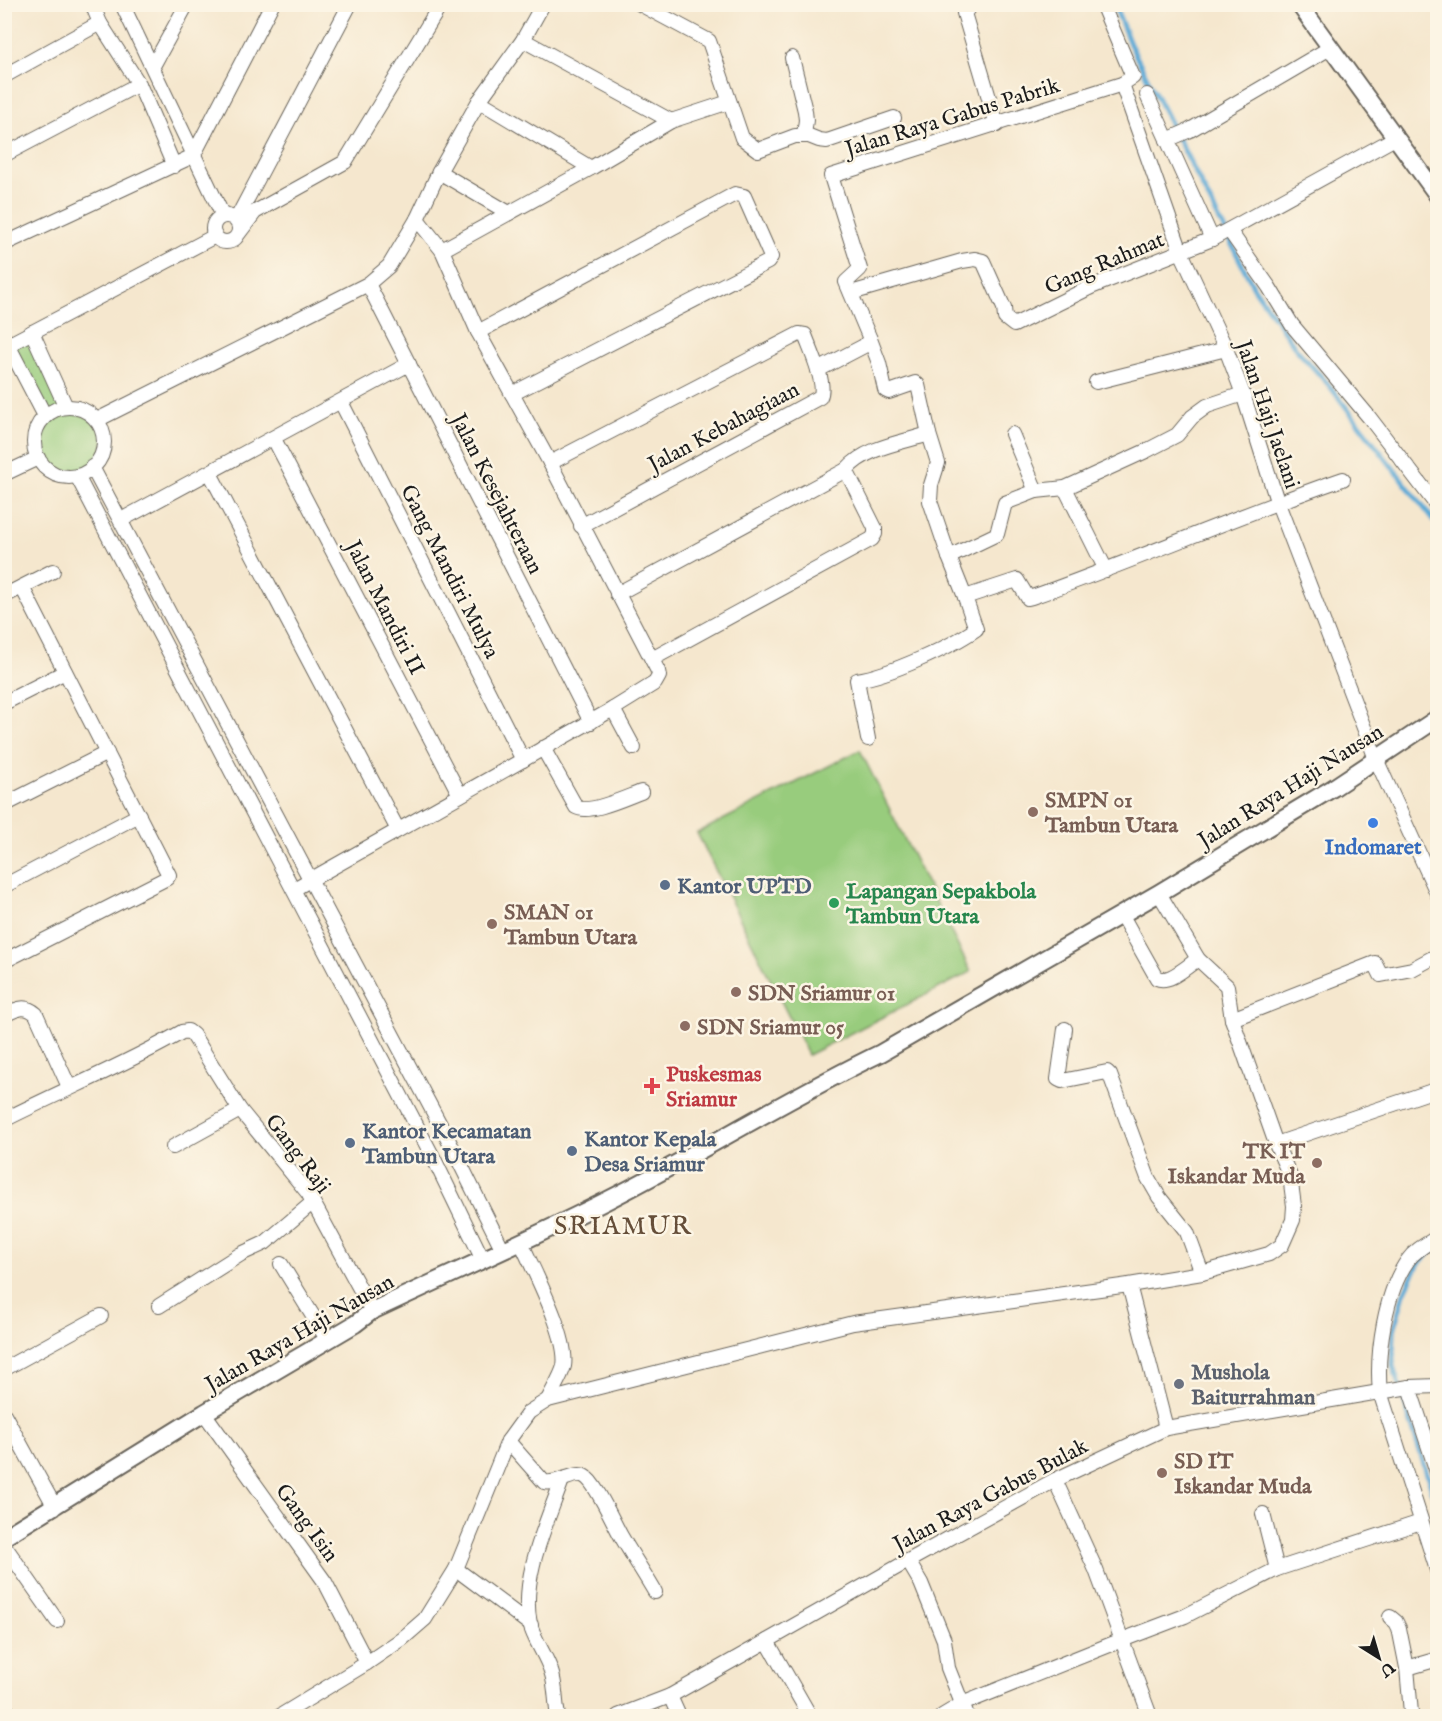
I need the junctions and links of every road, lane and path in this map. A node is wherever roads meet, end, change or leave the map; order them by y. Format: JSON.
{"nodes":[{"id":1,"x":92,"y":4,"type":"edge"},
{"id":2,"x":122,"y":4,"type":"edge"},
{"id":3,"x":187,"y":4,"type":"edge"},
{"id":4,"x":272,"y":4,"type":"edge"},
{"id":5,"x":350,"y":4,"type":"edge"},
{"id":6,"x":441,"y":4,"type":"edge"},
{"id":7,"x":543,"y":4,"type":"edge"},
{"id":8,"x":640,"y":4,"type":"edge"},
{"id":9,"x":972,"y":4,"type":"edge"},
{"id":10,"x":1102,"y":4,"type":"edge"},
{"id":11,"x":1299,"y":4,"type":"edge"},
{"id":12,"x":100,"y":23,"type":"junction"},
{"id":13,"x":523,"y":40,"type":"junction"},
{"id":14,"x":1330,"y":48,"type":"junction"},
{"id":15,"x":792,"y":58,"type":"dead end"},
{"id":16,"x":153,"y":66,"type":"junction"},
{"id":17,"x":4,"y":75,"type":"edge"},
{"id":18,"x":139,"y":84,"type":"junction"},
{"id":19,"x":1122,"y":84,"type":"junction"},
{"id":20,"x":1147,"y":95,"type":"dead end"},
{"id":21,"x":479,"y":101,"type":"junction"},
{"id":22,"x":729,"y":102,"type":"junction"},
{"id":23,"x":894,"y":118,"type":"dead end"},
{"id":24,"x":671,"y":121,"type":"junction"},
{"id":25,"x":997,"y":125,"type":"junction"},
{"id":26,"x":804,"y":135,"type":"junction"},
{"id":27,"x":1395,"y":138,"type":"junction"},
{"id":28,"x":1170,"y":139,"type":"junction"},
{"id":29,"x":4,"y":155,"type":"edge"},
{"id":30,"x":193,"y":156,"type":"junction"},
{"id":31,"x":174,"y":166,"type":"junction"},
{"id":32,"x":591,"y":168,"type":"junction"},
{"id":33,"x":439,"y":172,"type":"junction"},
{"id":34,"x":1437,"y":196,"type":"edge"},
{"id":35,"x":509,"y":213,"type":"junction"},
{"id":36,"x":417,"y":219,"type":"junction"},
{"id":37,"x":233,"y":223,"type":"junction"},
{"id":38,"x":1229,"y":230,"type":"junction"},
{"id":39,"x":215,"y":236,"type":"junction"},
{"id":40,"x":1212,"y":239,"type":"junction"},
{"id":41,"x":4,"y":244,"type":"edge"},
{"id":42,"x":442,"y":250,"type":"junction"},
{"id":43,"x":1181,"y":252,"type":"junction"},
{"id":44,"x":368,"y":284,"type":"junction"},
{"id":45,"x":851,"y":293,"type":"junction"},
{"id":46,"x":32,"y":332,"type":"junction"},
{"id":47,"x":478,"y":332,"type":"junction"},
{"id":48,"x":870,"y":339,"type":"junction"},
{"id":49,"x":6,"y":343,"type":"edge"},
{"id":50,"x":1226,"y":349,"type":"junction"},
{"id":51,"x":409,"y":364,"type":"junction"},
{"id":52,"x":818,"y":370,"type":"junction"},
{"id":53,"x":1096,"y":382,"type":"dead end"},
{"id":54,"x":512,"y":394,"type":"junction"},
{"id":55,"x":1243,"y":394,"type":"junction"},
{"id":56,"x":341,"y":402,"type":"junction"},
{"id":57,"x":66,"y":407,"type":"junction"},
{"id":58,"x":45,"y":417,"type":"junction"},
{"id":59,"x":97,"y":420,"type":"junction"},
{"id":60,"x":929,"y":434,"type":"junction"},
{"id":61,"x":1012,"y":434,"type":"dead end"},
{"id":62,"x":274,"y":439,"type":"junction"},
{"id":63,"x":38,"y":458,"type":"junction"},
{"id":64,"x":550,"y":463,"type":"junction"},
{"id":65,"x":92,"y":467,"type":"junction"},
{"id":66,"x":846,"y":470,"type":"junction"},
{"id":67,"x":210,"y":473,"type":"junction"},
{"id":68,"x":4,"y":474,"type":"edge"},
{"id":69,"x":77,"y":476,"type":"junction"},
{"id":70,"x":1343,"y":479,"type":"dead end"},
{"id":71,"x":1065,"y":488,"type":"junction"},
{"id":72,"x":1036,"y":491,"type":"junction"},
{"id":73,"x":1277,"y":501,"type":"junction"},
{"id":74,"x":1437,"y":503,"type":"edge"},
{"id":75,"x":121,"y":520,"type":"junction"},
{"id":76,"x":581,"y":526,"type":"junction"},
{"id":77,"x":949,"y":557,"type":"junction"},
{"id":78,"x":1106,"y":570,"type":"junction"},
{"id":79,"x":53,"y":571,"type":"dead end"},
{"id":80,"x":22,"y":587,"type":"junction"},
{"id":81,"x":617,"y":594,"type":"junction"},
{"id":82,"x":4,"y":596,"type":"edge"},
{"id":83,"x":964,"y":597,"type":"junction"},
{"id":84,"x":652,"y":659,"type":"junction"},
{"id":85,"x":65,"y":672,"type":"junction"},
{"id":86,"x":208,"y":684,"type":"junction"},
{"id":87,"x":192,"y":692,"type":"junction"},
{"id":88,"x":4,"y":703,"type":"edge"},
{"id":89,"x":613,"y":710,"type":"junction"},
{"id":90,"x":1437,"y":718,"type":"edge"},
{"id":91,"x":591,"y":722,"type":"junction"},
{"id":92,"x":868,"y":739,"type":"dead end"},
{"id":93,"x":543,"y":748,"type":"junction"},
{"id":94,"x":634,"y":748,"type":"dead end"},
{"id":95,"x":107,"y":753,"type":"junction"},
{"id":96,"x":1376,"y":759,"type":"junction"},
{"id":97,"x":523,"y":760,"type":"junction"},
{"id":98,"x":641,"y":792,"type":"dead end"},
{"id":99,"x":460,"y":795,"type":"junction"},
{"id":100,"x":4,"y":805,"type":"edge"},
{"id":101,"x":139,"y":815,"type":"junction"},
{"id":102,"x":398,"y":830,"type":"junction"},
{"id":103,"x":1432,"y":870,"type":"edge"},
{"id":104,"x":311,"y":879,"type":"junction"},
{"id":105,"x":4,"y":886,"type":"edge"},
{"id":106,"x":294,"y":888,"type":"junction"},
{"id":107,"x":1158,"y":893,"type":"junction"},
{"id":108,"x":1437,"y":895,"type":"edge"},
{"id":109,"x":1121,"y":914,"type":"junction"},
{"id":110,"x":1437,"y":954,"type":"edge"},
{"id":111,"x":1198,"y":959,"type":"junction"},
{"id":112,"x":4,"y":961,"type":"edge"},
{"id":113,"x":4,"y":1015,"type":"edge"},
{"id":114,"x":1232,"y":1019,"type":"junction"},
{"id":115,"x":1065,"y":1029,"type":"dead end"},
{"id":116,"x":69,"y":1087,"type":"junction"},
{"id":117,"x":1437,"y":1089,"type":"edge"},
{"id":118,"x":240,"y":1110,"type":"junction"},
{"id":119,"x":4,"y":1120,"type":"edge"},
{"id":120,"x":1276,"y":1144,"type":"junction"},
{"id":121,"x":172,"y":1147,"type":"dead end"},
{"id":122,"x":454,"y":1152,"type":"junction"},
{"id":123,"x":435,"y":1161,"type":"junction"},
{"id":124,"x":312,"y":1203,"type":"junction"},
{"id":125,"x":1437,"y":1237,"type":"edge"},
{"id":126,"x":521,"y":1242,"type":"junction"},
{"id":127,"x":503,"y":1250,"type":"junction"},
{"id":128,"x":483,"y":1260,"type":"junction"},
{"id":129,"x":281,"y":1264,"type":"dead end"},
{"id":130,"x":1202,"y":1273,"type":"junction"},
{"id":131,"x":1129,"y":1285,"type":"junction"},
{"id":132,"x":159,"y":1306,"type":"dead end"},
{"id":133,"x":372,"y":1311,"type":"junction"},
{"id":134,"x":101,"y":1316,"type":"dead end"},
{"id":135,"x":327,"y":1339,"type":"junction"},
{"id":136,"x":4,"y":1369,"type":"edge"},
{"id":137,"x":1409,"y":1386,"type":"junction"},
{"id":138,"x":1437,"y":1386,"type":"edge"},
{"id":139,"x":1380,"y":1392,"type":"junction"},
{"id":140,"x":548,"y":1400,"type":"junction"},
{"id":141,"x":204,"y":1413,"type":"junction"},
{"id":142,"x":4,"y":1414,"type":"edge"},
{"id":143,"x":1166,"y":1428,"type":"junction"},
{"id":144,"x":508,"y":1441,"type":"junction"},
{"id":145,"x":1437,"y":1475,"type":"edge"},
{"id":146,"x":562,"y":1480,"type":"junction"},
{"id":147,"x":1055,"y":1480,"type":"junction"},
{"id":148,"x":55,"y":1507,"type":"junction"},
{"id":149,"x":1263,"y":1514,"type":"dead end"},
{"id":150,"x":1421,"y":1522,"type":"junction"},
{"id":151,"x":4,"y":1537,"type":"edge"},
{"id":152,"x":4,"y":1545,"type":"edge"},
{"id":153,"x":909,"y":1561,"type":"junction"},
{"id":154,"x":456,"y":1569,"type":"junction"},
{"id":155,"x":1277,"y":1569,"type":"junction"},
{"id":156,"x":1437,"y":1573,"type":"edge"},
{"id":157,"x":656,"y":1592,"type":"dead end"},
{"id":158,"x":1390,"y":1617,"type":"dead end"},
{"id":159,"x":57,"y":1621,"type":"dead end"},
{"id":160,"x":531,"y":1625,"type":"junction"},
{"id":161,"x":1122,"y":1640,"type":"junction"},
{"id":162,"x":767,"y":1641,"type":"junction"},
{"id":163,"x":1437,"y":1659,"type":"edge"},
{"id":164,"x":367,"y":1663,"type":"junction"},
{"id":165,"x":1407,"y":1668,"type":"junction"},
{"id":166,"x":670,"y":1696,"type":"junction"},
{"id":167,"x":4,"y":1707,"type":"edge"},
{"id":168,"x":964,"y":1710,"type":"edge"},
{"id":169,"x":1411,"y":1713,"type":"dead end"},
{"id":170,"x":11,"y":1716,"type":"edge"},
{"id":171,"x":280,"y":1716,"type":"edge"},
{"id":172,"x":558,"y":1716,"type":"edge"},
{"id":173,"x":618,"y":1716,"type":"edge"},
{"id":174,"x":679,"y":1716,"type":"edge"},
{"id":175,"x":810,"y":1716,"type":"edge"},
{"id":176,"x":942,"y":1716,"type":"edge"},
{"id":177,"x":1150,"y":1716,"type":"edge"}],
"edges":[{"from":1,"to":12,"type":"street"},
{"from":2,"to":16,"type":"street"},
{"from":3,"to":16,"type":"street"},
{"from":4,"to":30,"type":"street"},
{"from":5,"to":37,"type":"street"},
{"from":6,"to":37,"type":"street"},
{"from":7,"to":13,"type":"street"},
{"from":8,"to":22,"type":"street"},
{"from":9,"to":25,"type":"street"},
{"from":10,"to":19,"type":"street"},
{"from":11,"to":14,"type":"street"},
{"from":12,"to":17,"type":"street"},
{"from":12,"to":18,"type":"street"},
{"from":13,"to":21,"type":"street"},
{"from":13,"to":24,"type":"street"},
{"from":14,"to":27,"type":"street"},
{"from":14,"to":28,"type":"street"},
{"from":15,"to":26,"type":"street"},
{"from":16,"to":30,"type":"street"},
{"from":18,"to":29,"type":"street"},
{"from":18,"to":31,"type":"street"},
{"from":19,"to":25,"type":"street","name":"Jalan Raya Gabus Pabrik"},
{"from":19,"to":43,"type":"street","name":"Jalan Haji Jaelani"},
{"from":20,"to":28,"type":"street"},
{"from":21,"to":32,"type":"street"},
{"from":21,"to":33,"type":"street"},
{"from":22,"to":24,"type":"street"},
{"from":22,"to":26,"type":"street"},
{"from":23,"to":26,"type":"street"},
{"from":24,"to":32,"type":"street"},
{"from":25,"to":45,"type":"street","name":"Jalan Raya Gabus Pabrik"},
{"from":27,"to":34,"type":"street"},
{"from":27,"to":38,"type":"street","name":"Gang Rahmat"},
{"from":28,"to":40,"type":"street"},
{"from":30,"to":31,"type":"street"},
{"from":30,"to":37,"type":"street"},
{"from":31,"to":41,"type":"street"},
{"from":32,"to":35,"type":"street"},
{"from":33,"to":35,"type":"street"},
{"from":33,"to":36,"type":"street"},
{"from":35,"to":42,"type":"street"},
{"from":36,"to":42,"type":"street"},
{"from":36,"to":44,"type":"street"},
{"from":37,"to":39,"type":"street"},
{"from":37,"to":39,"type":"street"},
{"from":38,"to":40,"type":"street","name":"Gang Rahmat"},
{"from":38,"to":74,"type":"street"},
{"from":39,"to":46,"type":"street"},
{"from":40,"to":43,"type":"street","name":"Gang Rahmat"},
{"from":42,"to":47,"type":"street"},
{"from":43,"to":45,"type":"street","name":"Gang Rahmat"},
{"from":43,"to":50,"type":"street","name":"Jalan Haji Jaelani"},
{"from":44,"to":51,"type":"street","name":"Jalan Kesejahteraan"},
{"from":44,"to":59,"type":"street"},
{"from":45,"to":48,"type":"street"},
{"from":46,"to":49,"type":"street"},
{"from":46,"to":57,"type":"street"},
{"from":47,"to":54,"type":"street"},
{"from":47,"to":54,"type":"street"},
{"from":48,"to":52,"type":"street"},
{"from":48,"to":60,"type":"street"},
{"from":49,"to":58,"type":"street"},
{"from":50,"to":53,"type":"street"},
{"from":50,"to":55,"type":"street","name":"Jalan Haji Jaelani"},
{"from":51,"to":56,"type":"street"},
{"from":51,"to":91,"type":"street","name":"Jalan Kesejahteraan"},
{"from":52,"to":64,"type":"street","name":"Jalan Kebahagiaan"},
{"from":52,"to":76,"type":"street","name":"Jalan Kebahagiaan"},
{"from":54,"to":64,"type":"street"},
{"from":55,"to":71,"type":"street"},
{"from":55,"to":73,"type":"street","name":"Jalan Haji Jaelani"},
{"from":56,"to":62,"type":"street"},
{"from":56,"to":97,"type":"street","name":"Gang Mandiri Mulya"},
{"from":57,"to":58,"type":"street"},
{"from":57,"to":59,"type":"street"},
{"from":58,"to":63,"type":"street"},
{"from":59,"to":65,"type":"street"},
{"from":60,"to":66,"type":"street"},
{"from":60,"to":77,"type":"street"},
{"from":61,"to":72,"type":"street"},
{"from":62,"to":67,"type":"street"},
{"from":62,"to":99,"type":"street","name":"Jalan Mandiri II"},
{"from":63,"to":68,"type":"street"},
{"from":63,"to":69,"type":"street"},
{"from":64,"to":76,"type":"street"},
{"from":65,"to":69,"type":"street"},
{"from":65,"to":75,"type":"street"},
{"from":66,"to":81,"type":"street"},
{"from":66,"to":84,"type":"street"},
{"from":67,"to":75,"type":"street"},
{"from":67,"to":102,"type":"street"},
{"from":69,"to":87,"type":"street"},
{"from":70,"to":73,"type":"street"},
{"from":71,"to":72,"type":"street"},
{"from":71,"to":78,"type":"street"},
{"from":72,"to":77,"type":"street"},
{"from":73,"to":78,"type":"street"},
{"from":73,"to":96,"type":"street","name":"Jalan Haji Jaelani"},
{"from":75,"to":86,"type":"street"},
{"from":76,"to":81,"type":"street"},
{"from":77,"to":83,"type":"street"},
{"from":78,"to":83,"type":"street"},
{"from":79,"to":80,"type":"street"},
{"from":80,"to":82,"type":"street"},
{"from":80,"to":85,"type":"street"},
{"from":81,"to":84,"type":"street"},
{"from":83,"to":92,"type":"street"},
{"from":84,"to":89,"type":"street"},
{"from":85,"to":88,"type":"street"},
{"from":85,"to":95,"type":"street"},
{"from":86,"to":87,"type":"street"},
{"from":86,"to":104,"type":"street"},
{"from":87,"to":106,"type":"street"},
{"from":89,"to":91,"type":"street"},
{"from":89,"to":94,"type":"street"},
{"from":90,"to":96,"type":"street","name":"Jalan Raya Haji Nausan"},
{"from":91,"to":93,"type":"street"},
{"from":93,"to":97,"type":"street"},
{"from":93,"to":98,"type":"street"},
{"from":95,"to":100,"type":"street"},
{"from":95,"to":101,"type":"street"},
{"from":96,"to":103,"type":"street","name":"Jalan Haji Jaelani"},
{"from":96,"to":107,"type":"street","name":"Jalan Raya Haji Nausan"},
{"from":97,"to":99,"type":"street"},
{"from":99,"to":102,"type":"street"},
{"from":101,"to":105,"type":"street"},
{"from":101,"to":112,"type":"street"},
{"from":102,"to":104,"type":"street"},
{"from":103,"to":108,"type":"street","name":"Jalan Haji Jaelani"},
{"from":104,"to":106,"type":"street"},
{"from":104,"to":122,"type":"street"},
{"from":106,"to":123,"type":"street"},
{"from":107,"to":109,"type":"street","name":"Jalan Raya Haji Nausan"},
{"from":107,"to":111,"type":"street"},
{"from":109,"to":111,"type":"street"},
{"from":109,"to":126,"type":"street","name":"Jalan Raya Haji Nausan"},
{"from":110,"to":114,"type":"street"},
{"from":111,"to":114,"type":"street"},
{"from":113,"to":116,"type":"street"},
{"from":114,"to":120,"type":"street"},
{"from":115,"to":130,"type":"street"},
{"from":116,"to":118,"type":"street","name":"Gang Raji"},
{"from":116,"to":119,"type":"street"},
{"from":117,"to":120,"type":"street"},
{"from":118,"to":121,"type":"street"},
{"from":118,"to":124,"type":"street","name":"Gang Raji"},
{"from":120,"to":130,"type":"street"},
{"from":122,"to":123,"type":"street"},
{"from":122,"to":127,"type":"street"},
{"from":123,"to":128,"type":"street"},
{"from":124,"to":132,"type":"street"},
{"from":124,"to":133,"type":"street","name":"Gang Raji"},
{"from":125,"to":139,"type":"street"},
{"from":126,"to":127,"type":"street","name":"Jalan Raya Haji Nausan"},
{"from":126,"to":140,"type":"street"},
{"from":127,"to":128,"type":"street","name":"Jalan Raya Haji Nausan"},
{"from":128,"to":133,"type":"street","name":"Jalan Raya Haji Nausan"},
{"from":129,"to":135,"type":"street"},
{"from":130,"to":131,"type":"street"},
{"from":131,"to":140,"type":"street"},
{"from":131,"to":143,"type":"street"},
{"from":133,"to":135,"type":"street","name":"Jalan Raya Haji Nausan"},
{"from":134,"to":136,"type":"street"},
{"from":135,"to":141,"type":"street","name":"Jalan Raya Haji Nausan"},
{"from":137,"to":138,"type":"street","name":"Jalan Raya Gabus Bulak"},
{"from":137,"to":139,"type":"street","name":"Jalan Raya Gabus Bulak"},
{"from":137,"to":145,"type":"street"},
{"from":139,"to":143,"type":"street","name":"Jalan Raya Gabus Bulak"},
{"from":139,"to":150,"type":"street"},
{"from":140,"to":144,"type":"street"},
{"from":141,"to":148,"type":"street","name":"Jalan Raya Haji Nausan"},
{"from":141,"to":164,"type":"street","name":"Gang Isin"},
{"from":142,"to":148,"type":"street"},
{"from":143,"to":147,"type":"street","name":"Jalan Raya Gabus Bulak"},
{"from":144,"to":146,"type":"street"},
{"from":144,"to":154,"type":"street"},
{"from":146,"to":157,"type":"street"},
{"from":146,"to":160,"type":"street"},
{"from":147,"to":153,"type":"street","name":"Jalan Raya Gabus Bulak"},
{"from":147,"to":161,"type":"street"},
{"from":148,"to":151,"type":"street","name":"Jalan Raya Haji Nausan"},
{"from":149,"to":155,"type":"street"},
{"from":150,"to":155,"type":"street"},
{"from":150,"to":156,"type":"street"},
{"from":152,"to":159,"type":"street"},
{"from":153,"to":162,"type":"street","name":"Jalan Raya Gabus Bulak"},
{"from":153,"to":168,"type":"street"},
{"from":154,"to":160,"type":"street"},
{"from":154,"to":164,"type":"street"},
{"from":155,"to":161,"type":"street"},
{"from":158,"to":165,"type":"street"},
{"from":160,"to":172,"type":"street"},
{"from":161,"to":168,"type":"street"},
{"from":161,"to":177,"type":"street"},
{"from":162,"to":166,"type":"street","name":"Jalan Raya Gabus Bulak"},
{"from":162,"to":175,"type":"street"},
{"from":163,"to":165,"type":"street"},
{"from":164,"to":171,"type":"street"},
{"from":165,"to":169,"type":"street"},
{"from":166,"to":173,"type":"street","name":"Jalan Raya Gabus Bulak"},
{"from":166,"to":174,"type":"street"},
{"from":167,"to":170,"type":"street"},
{"from":168,"to":176,"type":"street"}]}
